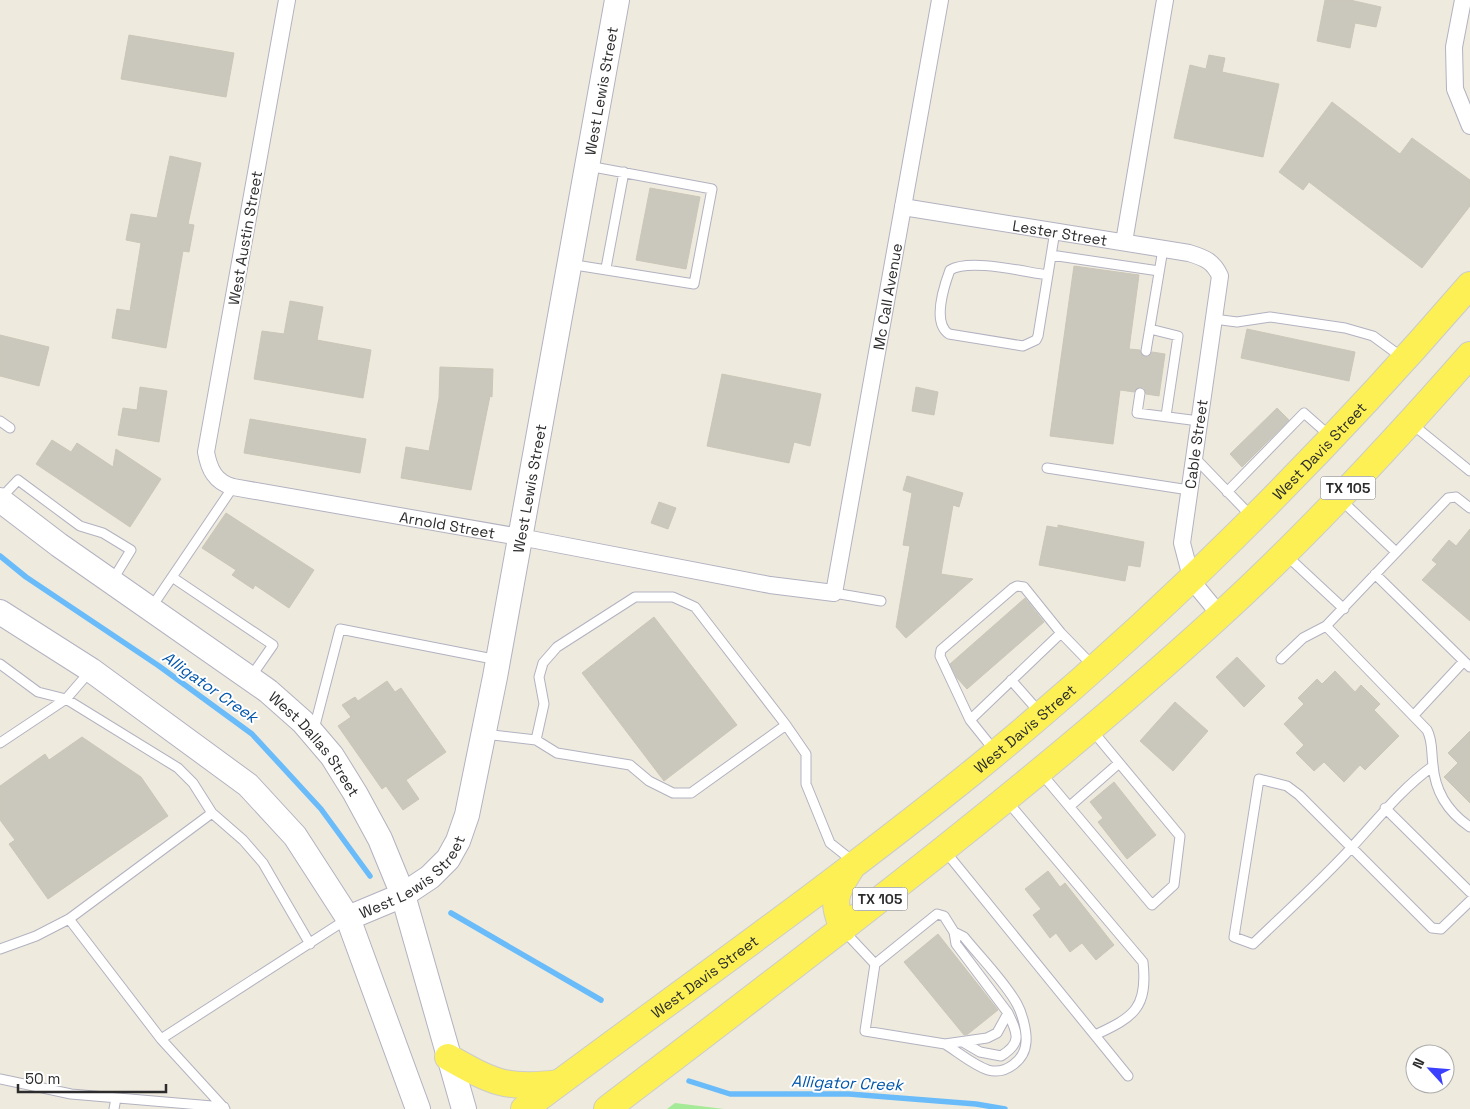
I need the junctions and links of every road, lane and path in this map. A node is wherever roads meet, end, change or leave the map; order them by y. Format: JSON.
{"nodes":[{"id":1,"x":287,"y":0,"type":"edge"},
{"id":2,"x":616,"y":0,"type":"edge"},
{"id":3,"x":940,"y":0,"type":"edge"},
{"id":4,"x":1165,"y":0,"type":"edge"},
{"id":5,"x":1463,"y":0,"type":"edge"},
{"id":6,"x":1470,"y":126,"type":"edge"},
{"id":7,"x":587,"y":166,"type":"junction"},
{"id":8,"x":624,"y":172,"type":"junction"},
{"id":9,"x":903,"y":207,"type":"junction"},
{"id":10,"x":1055,"y":231,"type":"junction"},
{"id":11,"x":1124,"y":242,"type":"junction"},
{"id":12,"x":1163,"y":248,"type":"junction"},
{"id":13,"x":1051,"y":255,"type":"junction"},
{"id":14,"x":569,"y":264,"type":"junction"},
{"id":15,"x":1214,"y":264,"type":"joint"},
{"id":16,"x":606,"y":268,"type":"junction"},
{"id":17,"x":1159,"y":271,"type":"junction"},
{"id":18,"x":1048,"y":275,"type":"junction"},
{"id":19,"x":1470,"y":285,"type":"edge"},
{"id":20,"x":1214,"y":320,"type":"junction"},
{"id":21,"x":1150,"y":330,"type":"junction"},
{"id":22,"x":1146,"y":351,"type":"dead end"},
{"id":23,"x":1470,"y":355,"type":"edge"},
{"id":24,"x":1405,"y":360,"type":"junction"},
{"id":25,"x":1140,"y":393,"type":"dead end"},
{"id":26,"x":1166,"y":416,"type":"junction"},
{"id":27,"x":0,"y":421,"type":"edge"},
{"id":28,"x":1199,"y":421,"type":"junction"},
{"id":29,"x":1409,"y":422,"type":"junction"},
{"id":30,"x":10,"y":428,"type":"dead end"},
{"id":31,"x":1332,"y":438,"type":"junction"},
{"id":32,"x":1194,"y":457,"type":"junction"},
{"id":33,"x":1047,"y":468,"type":"dead end"},
{"id":34,"x":1470,"y":471,"type":"edge"},
{"id":35,"x":213,"y":474,"type":"joint"},
{"id":36,"x":234,"y":487,"type":"junction"},
{"id":37,"x":1189,"y":490,"type":"junction"},
{"id":38,"x":1227,"y":492,"type":"junction"},
{"id":39,"x":1338,"y":497,"type":"junction"},
{"id":40,"x":0,"y":500,"type":"edge"},
{"id":41,"x":1470,"y":508,"type":"edge"},
{"id":42,"x":1254,"y":519,"type":"junction"},
{"id":43,"x":520,"y":537,"type":"junction"},
{"id":44,"x":1396,"y":552,"type":"junction"},
{"id":45,"x":1284,"y":553,"type":"junction"},
{"id":46,"x":1375,"y":574,"type":"junction"},
{"id":47,"x":172,"y":577,"type":"junction"},
{"id":48,"x":1192,"y":580,"type":"junction"},
{"id":49,"x":112,"y":581,"type":"junction"},
{"id":50,"x":834,"y":593,"type":"junction"},
{"id":51,"x":881,"y":601,"type":"dead end"},
{"id":52,"x":151,"y":608,"type":"junction"},
{"id":53,"x":1344,"y":609,"type":"junction"},
{"id":54,"x":0,"y":612,"type":"edge"},
{"id":55,"x":1220,"y":615,"type":"junction"},
{"id":56,"x":1326,"y":626,"type":"junction"},
{"id":57,"x":1061,"y":633,"type":"junction"},
{"id":58,"x":1281,"y":659,"type":"dead end"},
{"id":59,"x":498,"y":660,"type":"junction"},
{"id":60,"x":0,"y":664,"type":"edge"},
{"id":61,"x":1467,"y":664,"type":"edge"},
{"id":62,"x":1095,"y":668,"type":"junction"},
{"id":63,"x":92,"y":670,"type":"junction"},
{"id":64,"x":250,"y":678,"type":"junction"},
{"id":65,"x":1011,"y":680,"type":"junction"},
{"id":66,"x":66,"y":699,"type":"junction"},
{"id":67,"x":1041,"y":714,"type":"junction"},
{"id":68,"x":1414,"y":715,"type":"junction"},
{"id":69,"x":970,"y":720,"type":"junction"},
{"id":70,"x":786,"y":725,"type":"junction"},
{"id":71,"x":1090,"y":729,"type":"junction"},
{"id":72,"x":313,"y":734,"type":"junction"},
{"id":73,"x":484,"y":734,"type":"junction"},
{"id":74,"x":536,"y":740,"type":"junction"},
{"id":75,"x":0,"y":743,"type":"edge"},
{"id":76,"x":996,"y":752,"type":"junction"},
{"id":77,"x":1119,"y":763,"type":"junction"},
{"id":78,"x":1433,"y":766,"type":"junction"},
{"id":79,"x":1040,"y":771,"type":"junction"},
{"id":80,"x":1006,"y":799,"type":"junction"},
{"id":81,"x":1070,"y":806,"type":"junction"},
{"id":82,"x":1385,"y":808,"type":"junction"},
{"id":83,"x":212,"y":813,"type":"junction"},
{"id":84,"x":1470,"y":828,"type":"edge"},
{"id":85,"x":944,"y":848,"type":"junction"},
{"id":86,"x":1352,"y":848,"type":"junction"},
{"id":87,"x":855,"y":863,"type":"junction"},
{"id":88,"x":1470,"y":892,"type":"edge"},
{"id":89,"x":403,"y":895,"type":"junction"},
{"id":90,"x":1470,"y":901,"type":"edge"},
{"id":91,"x":69,"y":918,"type":"junction"},
{"id":92,"x":348,"y":918,"type":"junction"},
{"id":93,"x":842,"y":929,"type":"junction"},
{"id":94,"x":954,"y":932,"type":"junction"},
{"id":95,"x":310,"y":944,"type":"junction"},
{"id":96,"x":0,"y":949,"type":"edge"},
{"id":97,"x":875,"y":964,"type":"junction"},
{"id":98,"x":1008,"y":1014,"type":"junction"},
{"id":99,"x":1094,"y":1035,"type":"junction"},
{"id":100,"x":161,"y":1039,"type":"junction"},
{"id":101,"x":963,"y":1042,"type":"junction"},
{"id":102,"x":944,"y":1044,"type":"junction"},
{"id":103,"x":448,"y":1057,"type":"junction"},
{"id":104,"x":1128,"y":1076,"type":"dead end"},
{"id":105,"x":0,"y":1079,"type":"edge"},
{"id":106,"x":559,"y":1083,"type":"junction"},
{"id":107,"x":116,"y":1098,"type":"junction"},
{"id":108,"x":224,"y":1108,"type":"edge"},
{"id":109,"x":114,"y":1109,"type":"edge"},
{"id":110,"x":418,"y":1109,"type":"edge"},
{"id":111,"x":464,"y":1109,"type":"edge"},
{"id":112,"x":524,"y":1109,"type":"edge"},
{"id":113,"x":607,"y":1109,"type":"edge"}],
"edges":[{"from":1,"to":35,"type":"street","name":"West Austin Street"},
{"from":2,"to":7,"type":"street","name":"West Lewis Street"},
{"from":3,"to":9,"type":"street","name":"Mc Call Avenue"},
{"from":4,"to":11,"type":"street"},
{"from":5,"to":6,"type":"street"},
{"from":7,"to":8,"type":"lane"},
{"from":7,"to":14,"type":"street","name":"West Lewis Street"},
{"from":8,"to":16,"type":"lane"},
{"from":8,"to":16,"type":"lane"},
{"from":9,"to":10,"type":"street","name":"Lester Street"},
{"from":9,"to":50,"type":"street","name":"Mc Call Avenue"},
{"from":10,"to":11,"type":"street","name":"Lester Street"},
{"from":10,"to":13,"type":"lane"},
{"from":11,"to":12,"type":"street","name":"Lester Street"},
{"from":12,"to":15,"type":"street","name":"Lester Street"},
{"from":12,"to":17,"type":"lane"},
{"from":13,"to":17,"type":"lane"},
{"from":13,"to":18,"type":"lane"},
{"from":14,"to":16,"type":"lane"},
{"from":14,"to":43,"type":"street","name":"West Lewis Street"},
{"from":15,"to":20,"type":"street","name":"Cable Street"},
{"from":17,"to":21,"type":"lane"},
{"from":18,"to":18,"type":"lane"},
{"from":19,"to":24,"type":"main road","name":"West Davis Street","number":"TX 105"},
{"from":20,"to":24,"type":"lane"},
{"from":20,"to":28,"type":"street","name":"Cable Street"},
{"from":21,"to":22,"type":"lane"},
{"from":21,"to":26,"type":"lane"},
{"from":23,"to":29,"type":"main road","number":"TX 105"},
{"from":24,"to":31,"type":"main road","name":"West Davis Street","number":"TX 105"},
{"from":25,"to":26,"type":"lane"},
{"from":26,"to":28,"type":"lane"},
{"from":27,"to":30,"type":"lane"},
{"from":28,"to":32,"type":"street","name":"Cable Street"},
{"from":29,"to":34,"type":"lane"},
{"from":29,"to":39,"type":"main road","number":"TX 105"},
{"from":31,"to":38,"type":"lane"},
{"from":31,"to":42,"type":"main road","name":"West Davis Street","number":"TX 105"},
{"from":32,"to":37,"type":"street","name":"Cable Street"},
{"from":32,"to":38,"type":"lane"},
{"from":33,"to":37,"type":"lane"},
{"from":35,"to":36,"type":"street","name":"Arnold Street"},
{"from":36,"to":43,"type":"street","name":"Arnold Street"},
{"from":36,"to":47,"type":"lane"},
{"from":37,"to":48,"type":"street","name":"Cable Street"},
{"from":38,"to":42,"type":"lane"},
{"from":39,"to":44,"type":"lane"},
{"from":39,"to":45,"type":"main road","number":"TX 105"},
{"from":40,"to":49,"type":"street","name":"West Dallas Street"},
{"from":40,"to":49,"type":"lane"},
{"from":41,"to":44,"type":"lane"},
{"from":42,"to":48,"type":"main road","name":"West Davis Street","number":"TX 105"},
{"from":43,"to":50,"type":"street","name":"Arnold Street"},
{"from":43,"to":59,"type":"street","name":"West Lewis Street"},
{"from":44,"to":46,"type":"lane"},
{"from":45,"to":53,"type":"lane"},
{"from":45,"to":55,"type":"main road","number":"TX 105"},
{"from":46,"to":53,"type":"lane"},
{"from":46,"to":61,"type":"lane"},
{"from":47,"to":52,"type":"lane"},
{"from":47,"to":64,"type":"lane"},
{"from":48,"to":55,"type":"street","name":"Cable Street"},
{"from":48,"to":62,"type":"main road","name":"West Davis Street","number":"TX 105"},
{"from":49,"to":52,"type":"street","name":"West Dallas Street"},
{"from":50,"to":51,"type":"lane"},
{"from":52,"to":64,"type":"street","name":"West Dallas Street"},
{"from":53,"to":56,"type":"lane"},
{"from":54,"to":63,"type":"street"},
{"from":55,"to":71,"type":"main road","number":"TX 105"},
{"from":56,"to":58,"type":"lane"},
{"from":56,"to":68,"type":"lane"},
{"from":57,"to":62,"type":"lane"},
{"from":57,"to":65,"type":"lane"},
{"from":57,"to":69,"type":"lane"},
{"from":59,"to":72,"type":"lane"},
{"from":59,"to":73,"type":"street","name":"West Lewis Street"},
{"from":60,"to":66,"type":"lane"},
{"from":61,"to":68,"type":"lane"},
{"from":62,"to":67,"type":"main road","name":"West Davis Street","number":"TX 105"},
{"from":63,"to":66,"type":"lane"},
{"from":63,"to":92,"type":"street"},
{"from":64,"to":72,"type":"street","name":"West Dallas Street"},
{"from":65,"to":67,"type":"lane"},
{"from":65,"to":69,"type":"lane"},
{"from":66,"to":75,"type":"lane"},
{"from":66,"to":83,"type":"lane"},
{"from":67,"to":76,"type":"main road","name":"West Davis Street","number":"TX 105"},
{"from":68,"to":78,"type":"lane"},
{"from":69,"to":76,"type":"lane"},
{"from":70,"to":74,"type":"lane"},
{"from":70,"to":74,"type":"lane"},
{"from":70,"to":87,"type":"lane"},
{"from":71,"to":77,"type":"lane"},
{"from":71,"to":79,"type":"main road","number":"TX 105"},
{"from":72,"to":89,"type":"street","name":"West Dallas Street"},
{"from":73,"to":74,"type":"lane"},
{"from":73,"to":89,"type":"street","name":"West Lewis Street"},
{"from":76,"to":87,"type":"main road","name":"West Davis Street","number":"TX 105"},
{"from":77,"to":81,"type":"lane"},
{"from":77,"to":81,"type":"lane"},
{"from":78,"to":82,"type":"lane"},
{"from":78,"to":84,"type":"lane"},
{"from":79,"to":80,"type":"main road","number":"TX 105"},
{"from":79,"to":81,"type":"lane"},
{"from":80,"to":85,"type":"main road","number":"TX 105"},
{"from":80,"to":99,"type":"lane"},
{"from":82,"to":86,"type":"lane"},
{"from":82,"to":88,"type":"lane"},
{"from":83,"to":91,"type":"lane"},
{"from":83,"to":95,"type":"lane"},
{"from":85,"to":93,"type":"main road","number":"TX 105"},
{"from":85,"to":99,"type":"lane"},
{"from":86,"to":86,"type":"lane"},
{"from":86,"to":90,"type":"lane"},
{"from":87,"to":93,"type":"main road"},
{"from":87,"to":106,"type":"main road","name":"West Davis Street","number":"TX 105"},
{"from":89,"to":92,"type":"street","name":"West Lewis Street"},
{"from":89,"to":103,"type":"street","name":"West Dallas Street"},
{"from":91,"to":96,"type":"lane"},
{"from":91,"to":100,"type":"lane"},
{"from":92,"to":95,"type":"lane"},
{"from":92,"to":110,"type":"street"},
{"from":93,"to":97,"type":"lane"},
{"from":93,"to":113,"type":"main road","number":"TX 105"},
{"from":94,"to":97,"type":"lane"},
{"from":94,"to":98,"type":"lane"},
{"from":94,"to":102,"type":"lane"},
{"from":95,"to":100,"type":"lane"},
{"from":97,"to":102,"type":"lane"},
{"from":98,"to":101,"type":"lane"},
{"from":98,"to":101,"type":"lane"},
{"from":99,"to":104,"type":"lane"},
{"from":100,"to":108,"type":"lane"},
{"from":101,"to":102,"type":"lane"},
{"from":103,"to":106,"type":"main road"},
{"from":103,"to":111,"type":"street","name":"West Dallas Street"},
{"from":105,"to":107,"type":"lane"},
{"from":106,"to":112,"type":"main road","name":"West Davis Street","number":"TX 105"},
{"from":107,"to":108,"type":"lane"},
{"from":107,"to":109,"type":"lane"}]}
